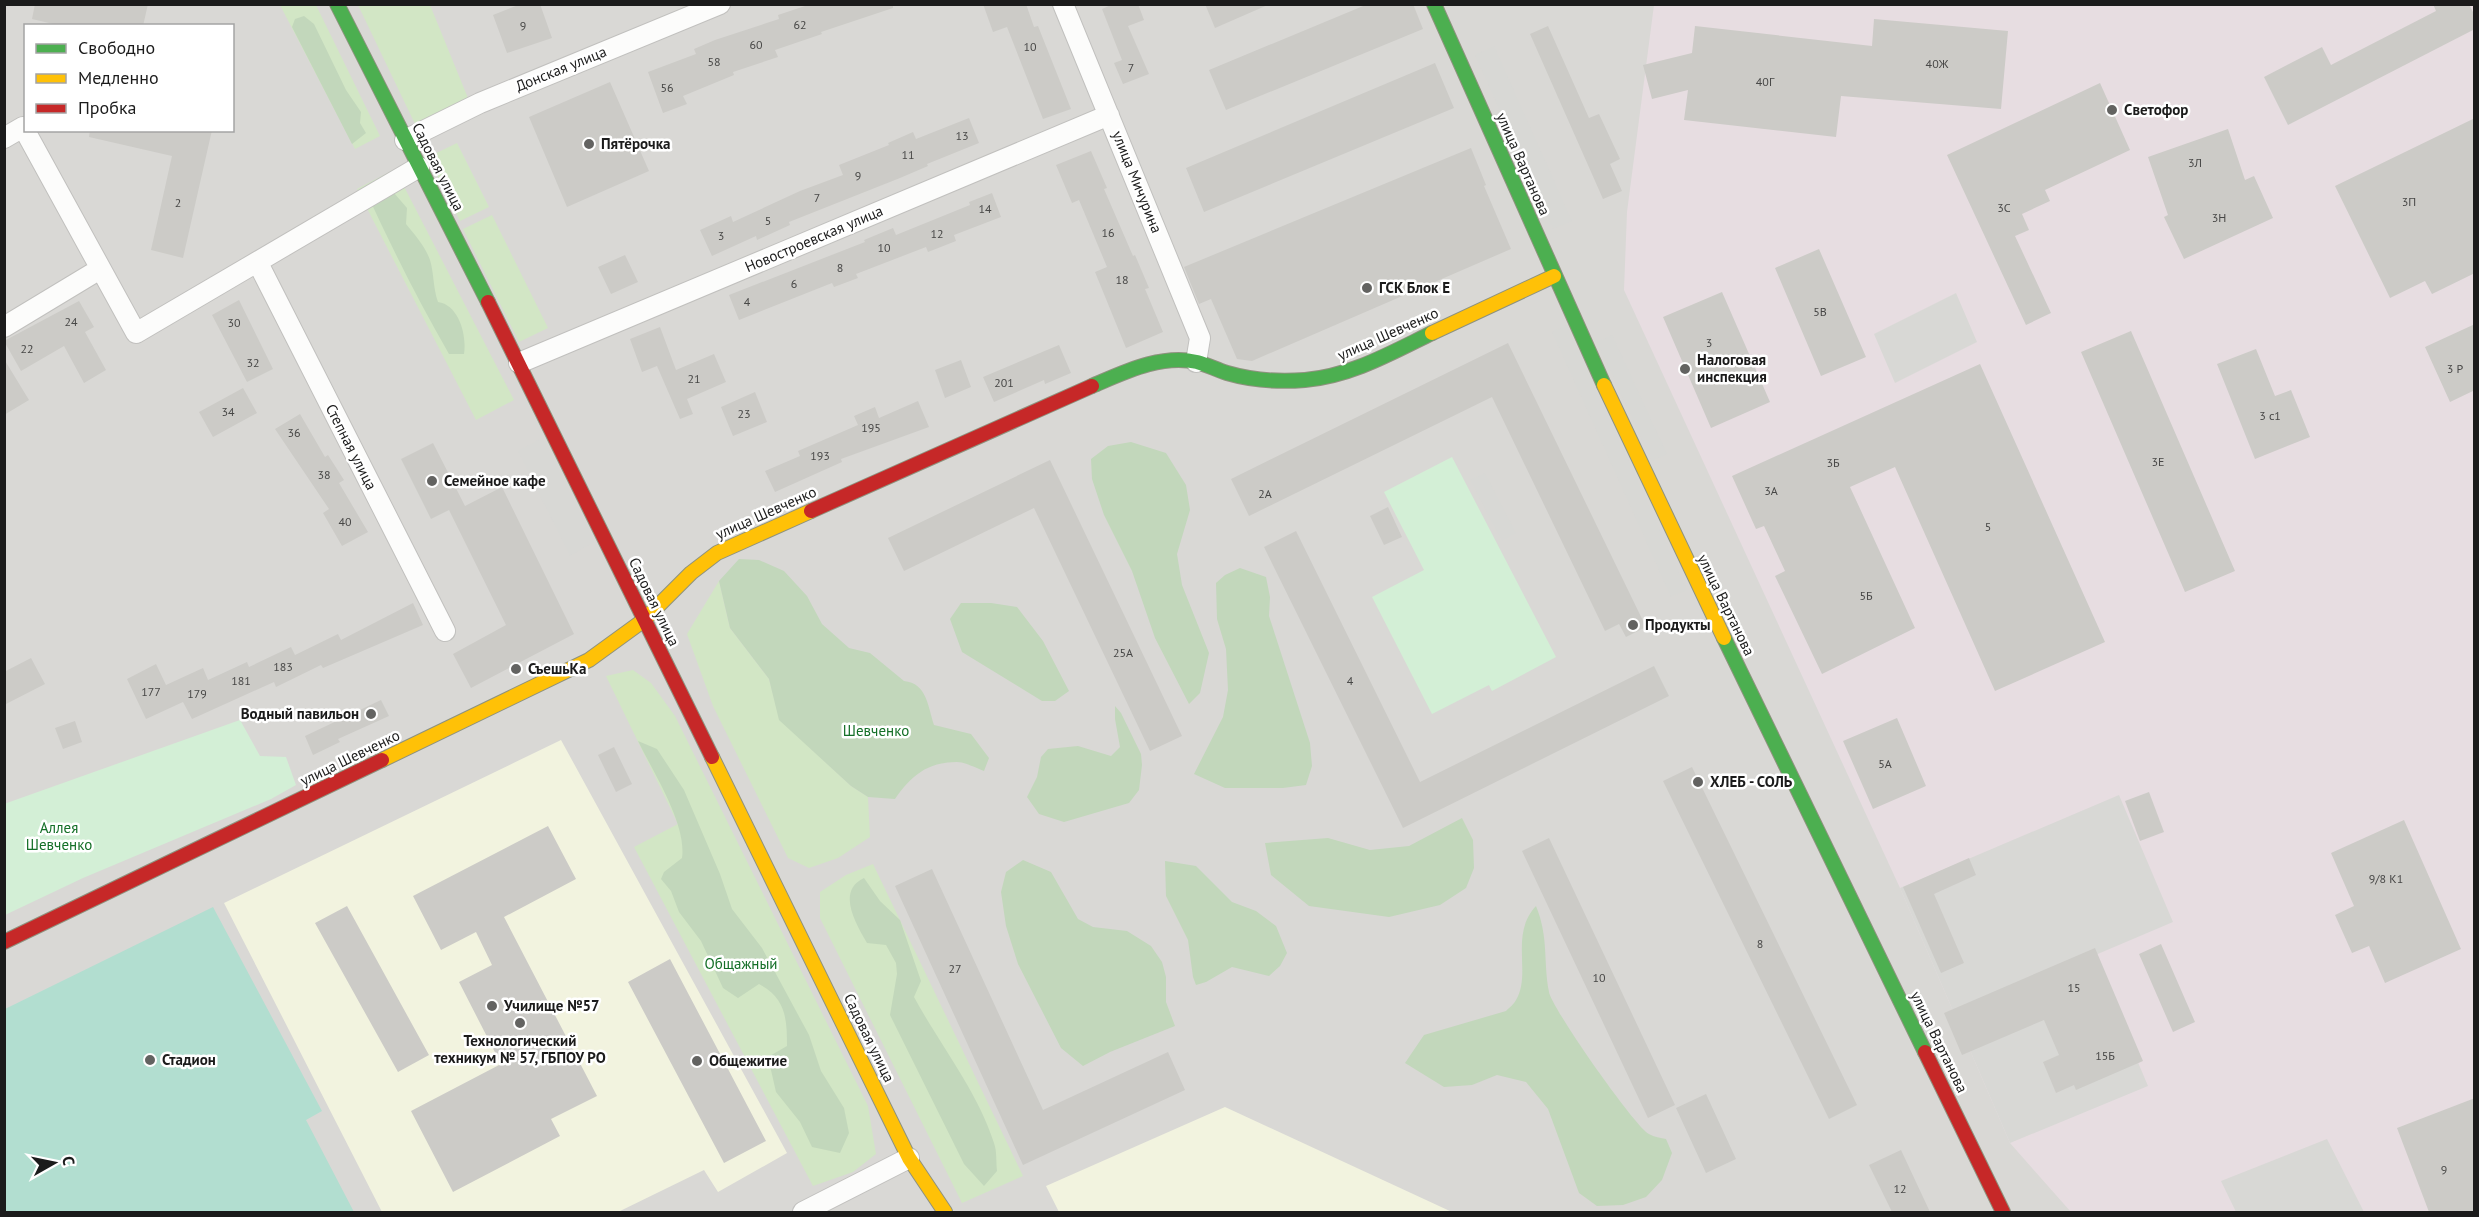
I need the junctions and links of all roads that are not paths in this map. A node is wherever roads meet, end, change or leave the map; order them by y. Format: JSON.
{"nodes":[{"id":1,"x":337,"y":4,"type":"edge"},
{"id":2,"x":720,"y":4,"type":"edge"},
{"id":3,"x":1063,"y":4,"type":"edge"},
{"id":4,"x":1434,"y":4,"type":"edge"},
{"id":5,"x":1109,"y":115,"type":"junction"},
{"id":6,"x":24,"y":129,"type":"edge"},
{"id":7,"x":26,"y":132,"type":"edge"},
{"id":8,"x":4,"y":138,"type":"edge"},
{"id":9,"x":405,"y":140,"type":"junction"},
{"id":10,"x":419,"y":167,"type":"junction"},
{"id":11,"x":258,"y":263,"type":"junction"},
{"id":12,"x":100,"y":269,"type":"junction"},
{"id":13,"x":1554,"y":276,"type":"junction"},
{"id":14,"x":4,"y":327,"type":"edge"},
{"id":15,"x":1196,"y":362,"type":"junction"},
{"id":16,"x":519,"y":363,"type":"junction"},
{"id":17,"x":644,"y":620,"type":"junction"},
{"id":18,"x":445,"y":631,"type":"dead end"},
{"id":19,"x":4,"y":942,"type":"edge"},
{"id":20,"x":909,"y":1158,"type":"junction"},
{"id":21,"x":803,"y":1212,"type":"edge"},
{"id":22,"x":945,"y":1212,"type":"edge"},
{"id":23,"x":2003,"y":1212,"type":"edge"}],
"edges":[{"from":1,"to":9,"type":"street","name":"Садовая улица"},
{"from":2,"to":9,"type":"street","name":"Донская улица"},
{"from":3,"to":5,"type":"street","name":"улица Мичурина"},
{"from":4,"to":13,"type":"street","name":"улица Вартанова"},
{"from":5,"to":15,"type":"street","name":"улица Мичурина"},
{"from":5,"to":16,"type":"street","name":"Новостроевская улица"},
{"from":6,"to":8,"type":"street"},
{"from":7,"to":12,"type":"street"},
{"from":9,"to":10,"type":"street","name":"Садовая улица"},
{"from":10,"to":11,"type":"street"},
{"from":10,"to":16,"type":"street","name":"Садовая улица"},
{"from":11,"to":12,"type":"street"},
{"from":11,"to":18,"type":"street","name":"Степная улица"},
{"from":12,"to":14,"type":"street"},
{"from":13,"to":15,"type":"street","name":"улица Шевченко"},
{"from":13,"to":23,"type":"street","name":"улица Вартанова"},
{"from":15,"to":17,"type":"street","name":"улица Шевченко"},
{"from":16,"to":17,"type":"street","name":"Садовая улица"},
{"from":17,"to":19,"type":"street","name":"улица Шевченко"},
{"from":17,"to":20,"type":"street","name":"Садовая улица"},
{"from":20,"to":21,"type":"street"},
{"from":20,"to":22,"type":"street","name":"Садовая улица"}]}
